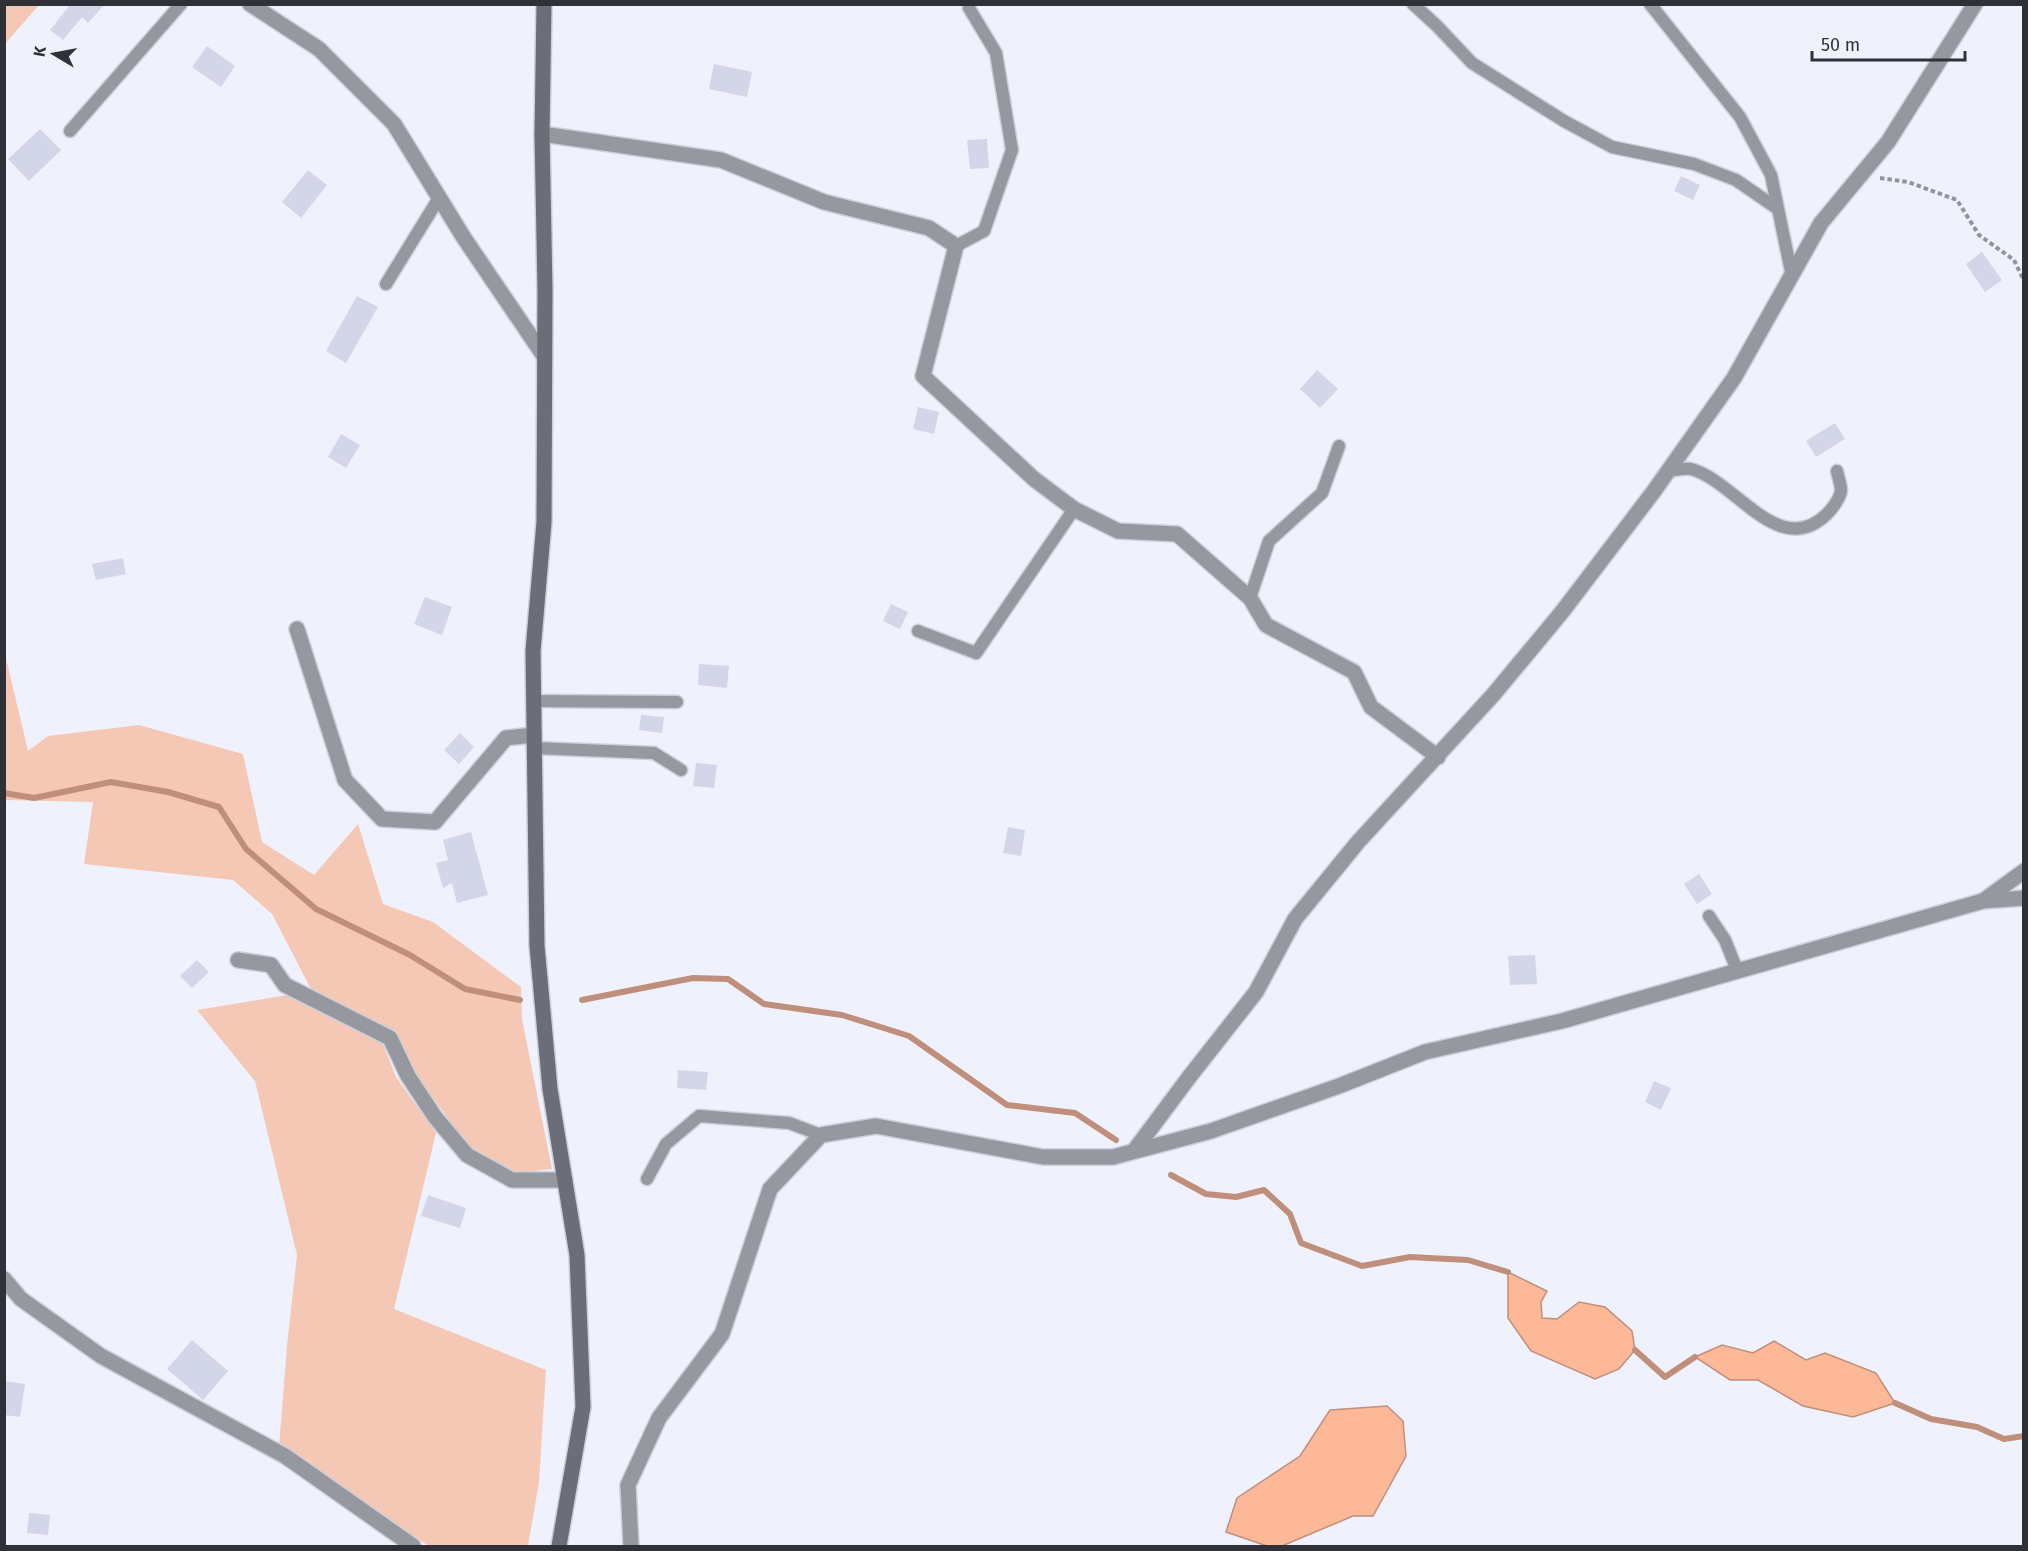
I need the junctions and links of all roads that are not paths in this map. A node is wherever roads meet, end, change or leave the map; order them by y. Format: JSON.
{"nodes":[{"id":1,"x":181,"y":4,"type":"edge"},
{"id":2,"x":250,"y":4,"type":"edge"},
{"id":3,"x":544,"y":4,"type":"edge"},
{"id":4,"x":1413,"y":4,"type":"edge"},
{"id":5,"x":1650,"y":4,"type":"edge"},
{"id":6,"x":1975,"y":4,"type":"edge"},
{"id":7,"x":969,"y":8,"type":"dead end"},
{"id":8,"x":70,"y":131,"type":"dead end"},
{"id":9,"x":542,"y":134,"type":"junction"},
{"id":10,"x":439,"y":198,"type":"junction"},
{"id":11,"x":1778,"y":209,"type":"junction"},
{"id":12,"x":956,"y":246,"type":"junction"},
{"id":13,"x":1792,"y":276,"type":"junction"},
{"id":14,"x":386,"y":284,"type":"dead end"},
{"id":15,"x":544,"y":356,"type":"junction"},
{"id":16,"x":1339,"y":446,"type":"dead end"},
{"id":17,"x":1667,"y":471,"type":"junction"},
{"id":18,"x":1837,"y":471,"type":"dead end"},
{"id":19,"x":1074,"y":509,"type":"junction"},
{"id":20,"x":1250,"y":598,"type":"junction"},
{"id":21,"x":297,"y":629,"type":"dead end"},
{"id":22,"x":918,"y":631,"type":"dead end"},
{"id":23,"x":534,"y":701,"type":"junction"},
{"id":24,"x":677,"y":702,"type":"dead end"},
{"id":25,"x":535,"y":742,"type":"junction"},
{"id":26,"x":1438,"y":757,"type":"junction"},
{"id":27,"x":681,"y":770,"type":"dead end"},
{"id":28,"x":2024,"y":871,"type":"edge"},
{"id":29,"x":2024,"y":898,"type":"edge"},
{"id":30,"x":1983,"y":901,"type":"junction"},
{"id":31,"x":1709,"y":915,"type":"dead end"},
{"id":32,"x":238,"y":960,"type":"dead end"},
{"id":33,"x":1737,"y":970,"type":"junction"},
{"id":34,"x":821,"y":1135,"type":"junction"},
{"id":35,"x":1134,"y":1151,"type":"junction"},
{"id":36,"x":647,"y":1179,"type":"dead end"},
{"id":37,"x":565,"y":1180,"type":"junction"},
{"id":38,"x":4,"y":1279,"type":"edge"},
{"id":39,"x":413,"y":1546,"type":"edge"},
{"id":40,"x":560,"y":1546,"type":"edge"},
{"id":41,"x":631,"y":1546,"type":"edge"}],
"edges":[{"from":1,"to":8,"type":"lane"},
{"from":2,"to":10,"type":"street"},
{"from":3,"to":9,"type":"street"},
{"from":4,"to":11,"type":"lane"},
{"from":5,"to":11,"type":"lane"},
{"from":6,"to":13,"type":"street"},
{"from":7,"to":12,"type":"lane"},
{"from":9,"to":12,"type":"street"},
{"from":9,"to":15,"type":"street"},
{"from":10,"to":14,"type":"lane"},
{"from":10,"to":15,"type":"street"},
{"from":11,"to":13,"type":"lane"},
{"from":12,"to":19,"type":"street"},
{"from":13,"to":17,"type":"street"},
{"from":15,"to":23,"type":"street"},
{"from":16,"to":20,"type":"lane"},
{"from":17,"to":18,"type":"lane"},
{"from":17,"to":26,"type":"street"},
{"from":19,"to":20,"type":"street"},
{"from":19,"to":22,"type":"lane"},
{"from":20,"to":26,"type":"street"},
{"from":21,"to":25,"type":"street"},
{"from":23,"to":24,"type":"lane"},
{"from":23,"to":25,"type":"street"},
{"from":25,"to":27,"type":"lane"},
{"from":25,"to":37,"type":"street"},
{"from":26,"to":35,"type":"street"},
{"from":28,"to":30,"type":"street"},
{"from":29,"to":30,"type":"street"},
{"from":30,"to":33,"type":"street"},
{"from":31,"to":33,"type":"lane"},
{"from":32,"to":37,"type":"street"},
{"from":33,"to":35,"type":"street"},
{"from":34,"to":35,"type":"street"},
{"from":34,"to":36,"type":"lane"},
{"from":34,"to":41,"type":"street"},
{"from":37,"to":40,"type":"street"},
{"from":38,"to":39,"type":"street"}]}
